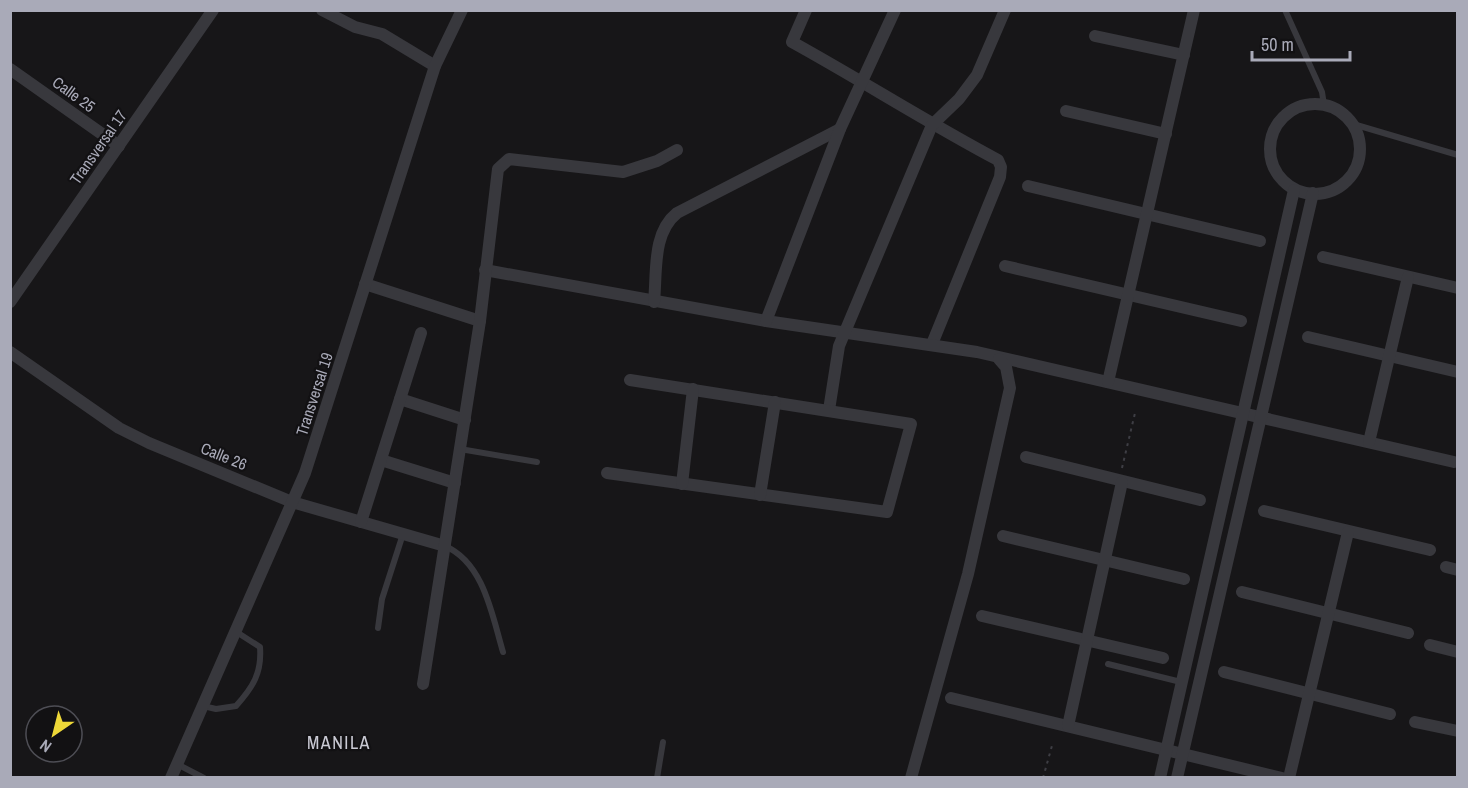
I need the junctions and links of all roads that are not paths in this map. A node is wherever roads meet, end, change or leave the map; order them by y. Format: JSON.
{"nodes":[{"id":1,"x":213,"y":10,"type":"edge"},
{"id":2,"x":321,"y":10,"type":"edge"},
{"id":3,"x":462,"y":10,"type":"edge"},
{"id":4,"x":806,"y":10,"type":"edge"},
{"id":5,"x":895,"y":10,"type":"edge"},
{"id":6,"x":1005,"y":10,"type":"edge"},
{"id":7,"x":1194,"y":10,"type":"edge"},
{"id":8,"x":1285,"y":10,"type":"edge"},
{"id":9,"x":1095,"y":36,"type":"dead end"},
{"id":10,"x":1184,"y":55,"type":"junction"},
{"id":11,"x":435,"y":66,"type":"junction"},
{"id":12,"x":10,"y":69,"type":"edge"},
{"id":13,"x":862,"y":81,"type":"junction"},
{"id":14,"x":1324,"y":105,"type":"junction"},
{"id":15,"x":1066,"y":111,"type":"dead end"},
{"id":16,"x":1353,"y":124,"type":"junction"},
{"id":17,"x":932,"y":125,"type":"junction"},
{"id":18,"x":840,"y":129,"type":"junction"},
{"id":19,"x":1166,"y":134,"type":"junction"},
{"id":20,"x":118,"y":146,"type":"junction"},
{"id":21,"x":677,"y":150,"type":"dead end"},
{"id":22,"x":1458,"y":155,"type":"edge"},
{"id":23,"x":1029,"y":186,"type":"dead end"},
{"id":24,"x":1293,"y":190,"type":"junction"},
{"id":25,"x":1313,"y":193,"type":"junction"},
{"id":26,"x":1147,"y":214,"type":"junction"},
{"id":27,"x":1260,"y":241,"type":"dead end"},
{"id":28,"x":1323,"y":257,"type":"dead end"},
{"id":29,"x":1005,"y":266,"type":"dead end"},
{"id":30,"x":485,"y":270,"type":"junction"},
{"id":31,"x":1408,"y":277,"type":"junction"},
{"id":32,"x":365,"y":284,"type":"junction"},
{"id":33,"x":1457,"y":288,"type":"edge"},
{"id":34,"x":1128,"y":295,"type":"junction"},
{"id":35,"x":10,"y":302,"type":"edge"},
{"id":36,"x":654,"y":302,"type":"junction"},
{"id":37,"x":480,"y":321,"type":"junction"},
{"id":38,"x":766,"y":321,"type":"junction"},
{"id":39,"x":1241,"y":321,"type":"dead end"},
{"id":40,"x":846,"y":332,"type":"junction"},
{"id":41,"x":421,"y":333,"type":"dead end"},
{"id":42,"x":1308,"y":337,"type":"dead end"},
{"id":43,"x":932,"y":344,"type":"junction"},
{"id":44,"x":10,"y":352,"type":"edge"},
{"id":45,"x":1389,"y":356,"type":"junction"},
{"id":46,"x":999,"y":359,"type":"junction"},
{"id":47,"x":1458,"y":372,"type":"edge"},
{"id":48,"x":630,"y":380,"type":"dead end"},
{"id":49,"x":1108,"y":382,"type":"junction"},
{"id":50,"x":693,"y":389,"type":"junction"},
{"id":51,"x":400,"y":399,"type":"junction"},
{"id":52,"x":775,"y":402,"type":"junction"},
{"id":53,"x":830,"y":410,"type":"junction"},
{"id":54,"x":1244,"y":413,"type":"junction"},
{"id":55,"x":1260,"y":417,"type":"junction"},
{"id":56,"x":465,"y":420,"type":"junction"},
{"id":57,"x":1370,"y":442,"type":"junction"},
{"id":58,"x":460,"y":449,"type":"junction"},
{"id":59,"x":1026,"y":457,"type":"dead end"},
{"id":60,"x":381,"y":460,"type":"junction"},
{"id":61,"x":537,"y":462,"type":"dead end"},
{"id":62,"x":1454,"y":462,"type":"dead end"},
{"id":63,"x":607,"y":473,"type":"dead end"},
{"id":64,"x":1122,"y":482,"type":"junction"},
{"id":65,"x":455,"y":483,"type":"junction"},
{"id":66,"x":682,"y":484,"type":"junction"},
{"id":67,"x":760,"y":495,"type":"junction"},
{"id":68,"x":1200,"y":500,"type":"dead end"},
{"id":69,"x":292,"y":502,"type":"junction"},
{"id":70,"x":1264,"y":511,"type":"dead end"},
{"id":71,"x":361,"y":522,"type":"junction"},
{"id":72,"x":1348,"y":532,"type":"junction"},
{"id":73,"x":403,"y":534,"type":"junction"},
{"id":74,"x":1003,"y":536,"type":"dead end"},
{"id":75,"x":445,"y":546,"type":"junction"},
{"id":76,"x":1430,"y":550,"type":"dead end"},
{"id":77,"x":1104,"y":559,"type":"junction"},
{"id":78,"x":1184,"y":579,"type":"dead end"},
{"id":79,"x":1242,"y":592,"type":"dead end"},
{"id":80,"x":1328,"y":613,"type":"junction"},
{"id":81,"x":982,"y":616,"type":"dead end"},
{"id":82,"x":378,"y":628,"type":"dead end"},
{"id":83,"x":235,"y":631,"type":"junction"},
{"id":84,"x":1408,"y":633,"type":"dead end"},
{"id":85,"x":1086,"y":641,"type":"junction"},
{"id":86,"x":1430,"y":645,"type":"dead end"},
{"id":87,"x":503,"y":652,"type":"dead end"},
{"id":88,"x":1458,"y":652,"type":"edge"},
{"id":89,"x":1163,"y":658,"type":"dead end"},
{"id":90,"x":1108,"y":664,"type":"dead end"},
{"id":91,"x":1224,"y":672,"type":"dead end"},
{"id":92,"x":1182,"y":682,"type":"junction"},
{"id":93,"x":423,"y":684,"type":"dead end"},
{"id":94,"x":1310,"y":693,"type":"junction"},
{"id":95,"x":951,"y":698,"type":"dead end"},
{"id":96,"x":202,"y":706,"type":"junction"},
{"id":97,"x":1390,"y":714,"type":"dead end"},
{"id":98,"x":1415,"y":722,"type":"dead end"},
{"id":99,"x":1068,"y":726,"type":"junction"},
{"id":100,"x":1458,"y":731,"type":"edge"},
{"id":101,"x":663,"y":742,"type":"dead end"},
{"id":102,"x":1166,"y":749,"type":"junction"},
{"id":103,"x":1183,"y":754,"type":"junction"},
{"id":104,"x":177,"y":764,"type":"junction"},
{"id":105,"x":171,"y":777,"type":"edge"},
{"id":106,"x":204,"y":777,"type":"edge"},
{"id":107,"x":657,"y":777,"type":"edge"},
{"id":108,"x":911,"y":777,"type":"edge"},
{"id":109,"x":1160,"y":777,"type":"edge"},
{"id":110,"x":1177,"y":777,"type":"edge"},
{"id":111,"x":1282,"y":777,"type":"edge"},
{"id":112,"x":1289,"y":777,"type":"edge"}],
"edges":[{"from":1,"to":20,"type":"street","name":"Transversal 17"},
{"from":2,"to":11,"type":"street"},
{"from":3,"to":11,"type":"street","name":"Transversal 19"},
{"from":4,"to":13,"type":"street"},
{"from":5,"to":13,"type":"street"},
{"from":6,"to":17,"type":"street"},
{"from":7,"to":10,"type":"street"},
{"from":8,"to":14,"type":"lane"},
{"from":9,"to":10,"type":"street"},
{"from":10,"to":19,"type":"street"},
{"from":11,"to":32,"type":"street","name":"Transversal 19"},
{"from":12,"to":20,"type":"street","name":"Calle 25"},
{"from":13,"to":17,"type":"street"},
{"from":13,"to":18,"type":"street"},
{"from":14,"to":16,"type":"street"},
{"from":14,"to":24,"type":"street"},
{"from":15,"to":19,"type":"street"},
{"from":16,"to":22,"type":"lane"},
{"from":16,"to":25,"type":"street"},
{"from":17,"to":40,"type":"street"},
{"from":17,"to":43,"type":"street"},
{"from":18,"to":36,"type":"street"},
{"from":18,"to":38,"type":"street"},
{"from":19,"to":26,"type":"street"},
{"from":20,"to":35,"type":"street","name":"Transversal 17"},
{"from":21,"to":30,"type":"street"},
{"from":23,"to":26,"type":"street"},
{"from":24,"to":25,"type":"street"},
{"from":24,"to":54,"type":"street"},
{"from":25,"to":55,"type":"street"},
{"from":26,"to":27,"type":"street"},
{"from":26,"to":34,"type":"street"},
{"from":28,"to":31,"type":"street"},
{"from":29,"to":34,"type":"street"},
{"from":30,"to":36,"type":"street"},
{"from":30,"to":37,"type":"street"},
{"from":31,"to":33,"type":"street"},
{"from":31,"to":45,"type":"street"},
{"from":32,"to":37,"type":"street"},
{"from":32,"to":69,"type":"street","name":"Transversal 19"},
{"from":34,"to":39,"type":"street"},
{"from":34,"to":49,"type":"street"},
{"from":36,"to":38,"type":"street"},
{"from":37,"to":56,"type":"street"},
{"from":38,"to":40,"type":"street"},
{"from":40,"to":43,"type":"street"},
{"from":40,"to":53,"type":"street"},
{"from":41,"to":51,"type":"street"},
{"from":42,"to":45,"type":"street"},
{"from":43,"to":46,"type":"street"},
{"from":44,"to":69,"type":"street","name":"Calle 26"},
{"from":45,"to":47,"type":"street"},
{"from":45,"to":57,"type":"street"},
{"from":46,"to":49,"type":"street"},
{"from":46,"to":108,"type":"street"},
{"from":48,"to":50,"type":"street"},
{"from":49,"to":54,"type":"street"},
{"from":50,"to":52,"type":"street"},
{"from":50,"to":66,"type":"street"},
{"from":51,"to":56,"type":"street"},
{"from":51,"to":60,"type":"street"},
{"from":52,"to":53,"type":"street"},
{"from":52,"to":67,"type":"street"},
{"from":53,"to":67,"type":"street"},
{"from":54,"to":55,"type":"street"},
{"from":54,"to":92,"type":"street"},
{"from":55,"to":57,"type":"street"},
{"from":55,"to":103,"type":"street"},
{"from":56,"to":58,"type":"street"},
{"from":57,"to":62,"type":"street"},
{"from":58,"to":61,"type":"lane"},
{"from":58,"to":65,"type":"street"},
{"from":59,"to":64,"type":"street"},
{"from":60,"to":65,"type":"street"},
{"from":60,"to":71,"type":"street"},
{"from":63,"to":66,"type":"street"},
{"from":64,"to":68,"type":"street"},
{"from":64,"to":77,"type":"street"},
{"from":65,"to":75,"type":"street"},
{"from":66,"to":67,"type":"street"},
{"from":69,"to":71,"type":"street","name":"Calle 26"},
{"from":69,"to":83,"type":"street","name":"Transversal 19"},
{"from":70,"to":72,"type":"street"},
{"from":71,"to":73,"type":"street","name":"Calle 26"},
{"from":72,"to":76,"type":"street"},
{"from":72,"to":80,"type":"street"},
{"from":73,"to":75,"type":"street","name":"Calle 26"},
{"from":73,"to":82,"type":"lane"},
{"from":74,"to":77,"type":"street"},
{"from":75,"to":87,"type":"lane"},
{"from":75,"to":93,"type":"street"},
{"from":77,"to":78,"type":"street"},
{"from":77,"to":85,"type":"street"},
{"from":79,"to":80,"type":"street"},
{"from":80,"to":84,"type":"street"},
{"from":80,"to":94,"type":"street"},
{"from":81,"to":85,"type":"street"},
{"from":83,"to":96,"type":"street","name":"Transversal 19"},
{"from":83,"to":96,"type":"lane"},
{"from":85,"to":89,"type":"street"},
{"from":85,"to":99,"type":"street"},
{"from":86,"to":88,"type":"street"},
{"from":90,"to":92,"type":"lane"},
{"from":91,"to":94,"type":"street"},
{"from":92,"to":102,"type":"street"},
{"from":94,"to":97,"type":"street"},
{"from":94,"to":112,"type":"street"},
{"from":95,"to":99,"type":"street"},
{"from":96,"to":104,"type":"street","name":"Transversal 19"},
{"from":98,"to":100,"type":"street"},
{"from":99,"to":102,"type":"street"},
{"from":101,"to":107,"type":"lane"},
{"from":102,"to":103,"type":"street"},
{"from":102,"to":109,"type":"street"},
{"from":103,"to":110,"type":"street"},
{"from":103,"to":111,"type":"street"},
{"from":104,"to":105,"type":"street","name":"Transversal 19"},
{"from":104,"to":106,"type":"lane"}]}
